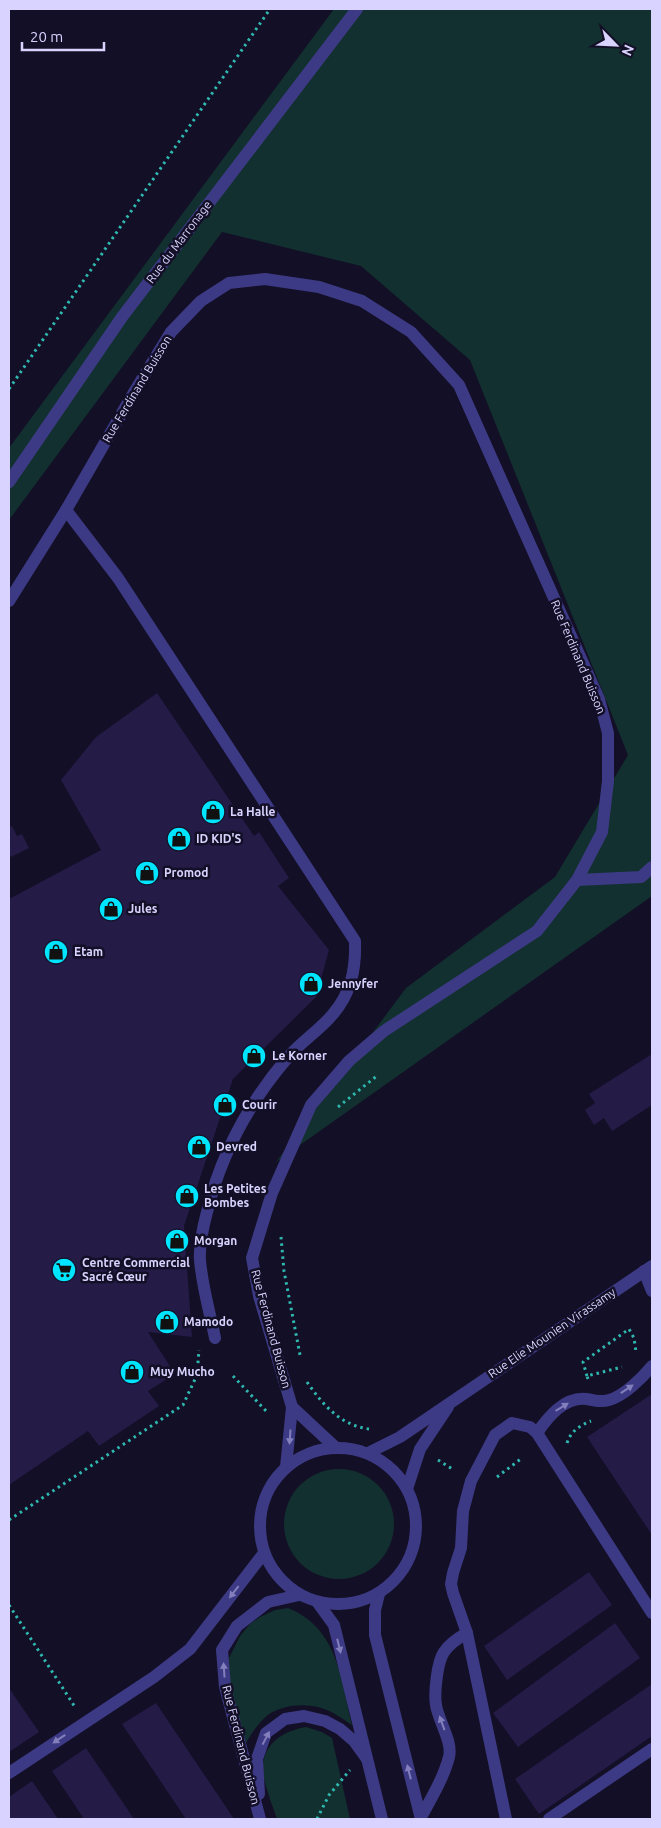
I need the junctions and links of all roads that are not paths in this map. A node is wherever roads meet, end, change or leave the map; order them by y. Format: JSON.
{"nodes":[{"id":1,"x":357,"y":9,"type":"edge"},
{"id":2,"x":9,"y":482,"type":"edge"},
{"id":3,"x":66,"y":510,"type":"junction"},
{"id":4,"x":9,"y":601,"type":"edge"},
{"id":5,"x":652,"y":867,"type":"edge"},
{"id":6,"x":578,"y":880,"type":"junction"},
{"id":7,"x":648,"y":1268,"type":"edge"},
{"id":8,"x":652,"y":1291,"type":"edge"},
{"id":9,"x":216,"y":1338,"type":"dead end"},
{"id":10,"x":652,"y":1366,"type":"edge"},
{"id":11,"x":452,"y":1401,"type":"junction"},
{"id":12,"x":292,"y":1408,"type":"junction"},
{"id":13,"x":538,"y":1433,"type":"junction"},
{"id":14,"x":335,"y":1448,"type":"junction"},
{"id":15,"x":368,"y":1453,"type":"junction"},
{"id":16,"x":286,"y":1467,"type":"junction"},
{"id":17,"x":408,"y":1489,"type":"junction"},
{"id":18,"x":264,"y":1554,"type":"junction"},
{"id":19,"x":379,"y":1594,"type":"junction"},
{"id":20,"x":299,"y":1595,"type":"junction"},
{"id":21,"x":318,"y":1602,"type":"junction"},
{"id":22,"x":652,"y":1613,"type":"edge"},
{"id":23,"x":467,"y":1633,"type":"junction"},
{"id":24,"x":652,"y":1749,"type":"edge"},
{"id":25,"x":369,"y":1763,"type":"junction"},
{"id":26,"x":9,"y":1773,"type":"edge"},
{"id":27,"x":421,"y":1818,"type":"edge"},
{"id":28,"x":261,"y":1819,"type":"edge"},
{"id":29,"x":382,"y":1819,"type":"edge"},
{"id":30,"x":506,"y":1819,"type":"edge"},
{"id":31,"x":549,"y":1819,"type":"edge"}],
"edges":[{"from":1,"to":2,"type":"street","name":"Rue du Marronage"},
{"from":3,"to":4,"type":"street","name":"Rue Ferdinand Buisson"},
{"from":3,"to":6,"type":"street","name":"Rue Ferdinand Buisson"},
{"from":3,"to":9,"type":"street"},
{"from":5,"to":6,"type":"street"},
{"from":6,"to":12,"type":"street","name":"Rue Ferdinand Buisson"},
{"from":7,"to":8,"type":"street"},
{"from":7,"to":11,"type":"street","name":"Rue Elie Mounien Virassamy"},
{"from":13,"to":10,"type":"street","one_way":true},
{"from":11,"to":15,"type":"street","name":"Rue Elie Mounien Virassamy"},
{"from":11,"to":17,"type":"street","name":"Rue Elie Mounien Virassamy"},
{"from":12,"to":14,"type":"street"},
{"from":12,"to":16,"type":"street","name":"Rue Ferdinand Buisson","one_way":true},
{"from":13,"to":22,"type":"street"},
{"from":13,"to":23,"type":"street"},
{"from":14,"to":15,"type":"street"},
{"from":14,"to":16,"type":"street"},
{"from":15,"to":17,"type":"street"},
{"from":16,"to":18,"type":"street"},
{"from":17,"to":19,"type":"street"},
{"from":18,"to":20,"type":"street"},
{"from":18,"to":26,"type":"street","one_way":true},
{"from":19,"to":21,"type":"street"},
{"from":27,"to":19,"type":"street","one_way":true},
{"from":20,"to":21,"type":"street"},
{"from":28,"to":20,"type":"street","name":"Rue Ferdinand Buisson","one_way":true},
{"from":21,"to":25,"type":"street","name":"Rue Ferdinand Buisson","one_way":true},
{"from":27,"to":23,"type":"street","one_way":true},
{"from":23,"to":30,"type":"street"},
{"from":24,"to":31,"type":"street"},
{"from":28,"to":25,"type":"street","name":"Rue Ferdinand Buisson","one_way":true},
{"from":25,"to":29,"type":"street","name":"Rue Ferdinand Buisson"}]}
